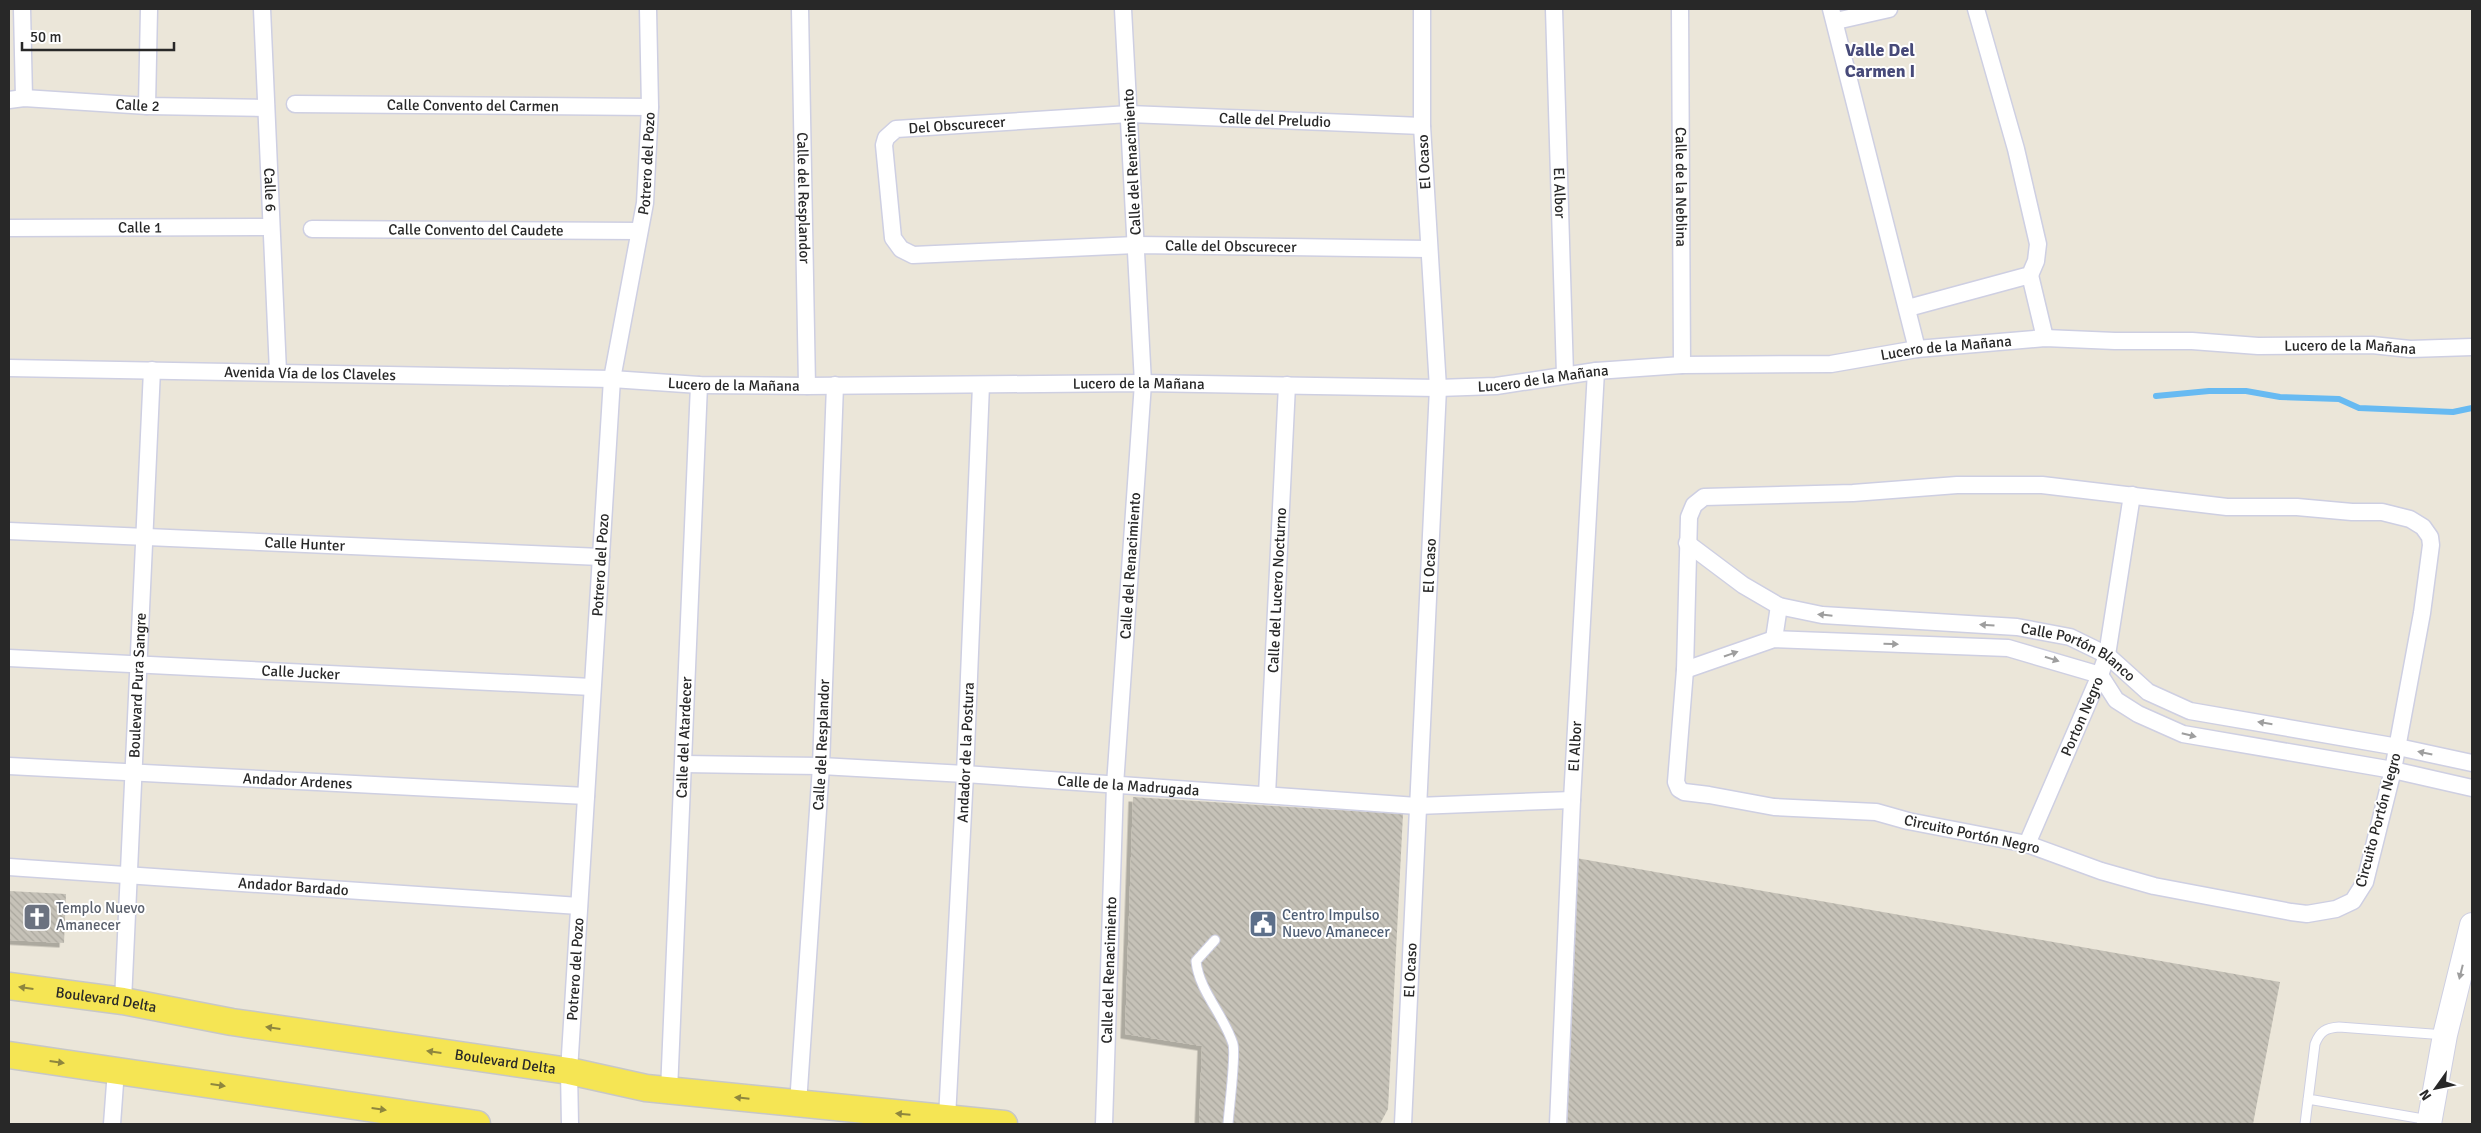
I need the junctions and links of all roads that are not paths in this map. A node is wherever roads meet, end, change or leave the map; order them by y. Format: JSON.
{"nodes":[{"id":1,"x":22,"y":9,"type":"edge"},
{"id":2,"x":149,"y":9,"type":"edge"},
{"id":3,"x":262,"y":9,"type":"edge"},
{"id":4,"x":648,"y":9,"type":"edge"},
{"id":5,"x":800,"y":9,"type":"edge"},
{"id":6,"x":1124,"y":9,"type":"edge"},
{"id":7,"x":1422,"y":9,"type":"edge"},
{"id":8,"x":1554,"y":9,"type":"edge"},
{"id":9,"x":1680,"y":9,"type":"edge"},
{"id":10,"x":1889,"y":9,"type":"edge"},
{"id":11,"x":1976,"y":9,"type":"edge"},
{"id":12,"x":1833,"y":15,"type":"edge"},
{"id":13,"x":16,"y":99,"type":"edge"},
{"id":14,"x":295,"y":104,"type":"dead end"},
{"id":15,"x":147,"y":106,"type":"junction"},
{"id":16,"x":650,"y":107,"type":"junction"},
{"id":17,"x":266,"y":108,"type":"junction"},
{"id":18,"x":1128,"y":114,"type":"junction"},
{"id":19,"x":1422,"y":126,"type":"junction"},
{"id":20,"x":272,"y":227,"type":"junction"},
{"id":21,"x":9,"y":228,"type":"edge"},
{"id":22,"x":312,"y":229,"type":"dead end"},
{"id":23,"x":639,"y":231,"type":"junction"},
{"id":24,"x":1136,"y":245,"type":"junction"},
{"id":25,"x":1428,"y":249,"type":"junction"},
{"id":26,"x":913,"y":255,"type":"joint"},
{"id":27,"x":2030,"y":275,"type":"junction"},
{"id":28,"x":1908,"y":308,"type":"junction"},
{"id":29,"x":2045,"y":338,"type":"junction"},
{"id":30,"x":2472,"y":347,"type":"edge"},
{"id":31,"x":1917,"y":349,"type":"junction"},
{"id":32,"x":1682,"y":365,"type":"junction"},
{"id":33,"x":9,"y":368,"type":"edge"},
{"id":34,"x":152,"y":370,"type":"junction"},
{"id":35,"x":1596,"y":371,"type":"junction"},
{"id":36,"x":278,"y":372,"type":"junction"},
{"id":37,"x":1565,"y":375,"type":"junction"},
{"id":38,"x":612,"y":379,"type":"junction"},
{"id":39,"x":1143,"y":383,"type":"junction"},
{"id":40,"x":699,"y":385,"type":"junction"},
{"id":41,"x":1287,"y":385,"type":"junction"},
{"id":42,"x":807,"y":386,"type":"junction"},
{"id":43,"x":835,"y":386,"type":"junction"},
{"id":44,"x":981,"y":386,"type":"junction"},
{"id":45,"x":1438,"y":388,"type":"junction"},
{"id":46,"x":2132,"y":495,"type":"junction"},
{"id":47,"x":9,"y":531,"type":"edge"},
{"id":48,"x":144,"y":537,"type":"junction"},
{"id":49,"x":1687,"y":543,"type":"junction"},
{"id":50,"x":601,"y":557,"type":"junction"},
{"id":51,"x":1779,"y":606,"type":"junction"},
{"id":52,"x":1774,"y":639,"type":"junction"},
{"id":53,"x":2107,"y":654,"type":"junction"},
{"id":54,"x":9,"y":658,"type":"edge"},
{"id":55,"x":139,"y":664,"type":"junction"},
{"id":56,"x":1685,"y":670,"type":"junction"},
{"id":57,"x":2100,"y":675,"type":"junction"},
{"id":58,"x":592,"y":687,"type":"junction"},
{"id":59,"x":2398,"y":747,"type":"junction"},
{"id":60,"x":2472,"y":763,"type":"edge"},
{"id":61,"x":684,"y":764,"type":"junction"},
{"id":62,"x":9,"y":766,"type":"edge"},
{"id":63,"x":821,"y":766,"type":"junction"},
{"id":64,"x":2393,"y":770,"type":"junction"},
{"id":65,"x":134,"y":772,"type":"junction"},
{"id":66,"x":965,"y":774,"type":"junction"},
{"id":67,"x":1115,"y":785,"type":"junction"},
{"id":68,"x":2472,"y":788,"type":"edge"},
{"id":69,"x":1267,"y":795,"type":"junction"},
{"id":70,"x":586,"y":796,"type":"junction"},
{"id":71,"x":1572,"y":800,"type":"junction"},
{"id":72,"x":1417,"y":806,"type":"junction"},
{"id":73,"x":2027,"y":844,"type":"junction"},
{"id":74,"x":9,"y":867,"type":"edge"},
{"id":75,"x":129,"y":874,"type":"junction"},
{"id":76,"x":579,"y":906,"type":"junction"},
{"id":77,"x":2472,"y":925,"type":"edge"},
{"id":78,"x":1215,"y":940,"type":"dead end"},
{"id":79,"x":9,"y":986,"type":"edge"},
{"id":80,"x":123,"y":1001,"type":"junction"},
{"id":81,"x":2445,"y":1035,"type":"junction"},
{"id":82,"x":9,"y":1055,"type":"edge"},
{"id":83,"x":116,"y":1070,"type":"junction"},
{"id":84,"x":569,"y":1071,"type":"junction"},
{"id":85,"x":668,"y":1091,"type":"junction"},
{"id":86,"x":2308,"y":1099,"type":"junction"},
{"id":87,"x":798,"y":1104,"type":"junction"},
{"id":88,"x":947,"y":1118,"type":"junction"},
{"id":89,"x":2429,"y":1122,"type":"edge"},
{"id":90,"x":112,"y":1124,"type":"edge"},
{"id":91,"x":477,"y":1124,"type":"edge"},
{"id":92,"x":570,"y":1124,"type":"edge"},
{"id":93,"x":1004,"y":1124,"type":"edge"},
{"id":94,"x":1104,"y":1124,"type":"edge"},
{"id":95,"x":1228,"y":1124,"type":"edge"},
{"id":96,"x":1403,"y":1124,"type":"edge"},
{"id":97,"x":1558,"y":1124,"type":"edge"},
{"id":98,"x":2305,"y":1124,"type":"edge"}],
"edges":[{"from":1,"to":13,"type":"street"},
{"from":2,"to":15,"type":"street"},
{"from":3,"to":17,"type":"street","name":"Calle 6"},
{"from":4,"to":16,"type":"street","name":"Potrero del Pozo"},
{"from":5,"to":42,"type":"street","name":"Calle del Resplandor"},
{"from":6,"to":18,"type":"street","name":"Calle del Renacimiento"},
{"from":7,"to":19,"type":"street","name":"El Ocaso"},
{"from":8,"to":37,"type":"street","name":"El Albor"},
{"from":9,"to":32,"type":"street","name":"Calle de la Neblina"},
{"from":10,"to":12,"type":"street"},
{"from":11,"to":27,"type":"street"},
{"from":12,"to":28,"type":"street"},
{"from":13,"to":15,"type":"street","name":"Calle 2"},
{"from":14,"to":16,"type":"street","name":"Calle Convento del Carmen"},
{"from":15,"to":17,"type":"street","name":"Calle 2"},
{"from":16,"to":23,"type":"street","name":"Potrero del Pozo"},
{"from":17,"to":20,"type":"street","name":"Calle 6"},
{"from":18,"to":19,"type":"street","name":"Calle del Preludio"},
{"from":18,"to":24,"type":"street","name":"Calle del Renacimiento"},
{"from":18,"to":26,"type":"street","name":"Del Obscurecer"},
{"from":19,"to":25,"type":"street","name":"El Ocaso"},
{"from":20,"to":21,"type":"street","name":"Calle 1"},
{"from":20,"to":36,"type":"street","name":"Calle 6"},
{"from":22,"to":23,"type":"street","name":"Calle Convento del Caudete"},
{"from":23,"to":38,"type":"street","name":"Potrero del Pozo"},
{"from":24,"to":25,"type":"street","name":"Calle del Obscurecer"},
{"from":24,"to":26,"type":"street","name":"Calle del Obscurecer"},
{"from":24,"to":39,"type":"street","name":"Calle del Renacimiento"},
{"from":25,"to":45,"type":"street","name":"El Ocaso"},
{"from":27,"to":28,"type":"street"},
{"from":27,"to":29,"type":"street"},
{"from":28,"to":31,"type":"street"},
{"from":29,"to":30,"type":"street","name":"Lucero de la Mañana"},
{"from":29,"to":31,"type":"street","name":"Lucero de la Mañana"},
{"from":31,"to":32,"type":"street","name":"Lucero de la Mañana"},
{"from":32,"to":35,"type":"street","name":"Lucero de la Mañana"},
{"from":33,"to":34,"type":"street","name":"Avenida Vía de los Claveles"},
{"from":34,"to":36,"type":"street","name":"Avenida Vía de los Claveles"},
{"from":34,"to":48,"type":"street","name":"Boulevard Pura Sangre"},
{"from":35,"to":37,"type":"street","name":"Lucero de la Mañana"},
{"from":35,"to":71,"type":"street","name":"El Albor"},
{"from":36,"to":38,"type":"street","name":"Avenida Vía de los Claveles"},
{"from":37,"to":45,"type":"street","name":"Lucero de la Mañana"},
{"from":38,"to":40,"type":"street","name":"Lucero de la Mañana"},
{"from":38,"to":50,"type":"street","name":"Potrero del Pozo"},
{"from":39,"to":41,"type":"street","name":"Lucero de la Mañana"},
{"from":39,"to":44,"type":"street","name":"Lucero de la Mañana"},
{"from":39,"to":67,"type":"street","name":"Calle del Renacimiento"},
{"from":40,"to":42,"type":"street","name":"Lucero de la Mañana"},
{"from":40,"to":61,"type":"street","name":"Calle del Atardecer"},
{"from":41,"to":45,"type":"street","name":"Lucero de la Mañana"},
{"from":41,"to":69,"type":"street","name":"Calle del Lucero Nocturno"},
{"from":42,"to":43,"type":"street","name":"Lucero de la Mañana"},
{"from":43,"to":44,"type":"street","name":"Lucero de la Mañana"},
{"from":43,"to":63,"type":"street","name":"Calle del Resplandor"},
{"from":44,"to":66,"type":"street","name":"Andador de la Postura"},
{"from":45,"to":72,"type":"street","name":"El Ocaso"},
{"from":46,"to":49,"type":"street","name":"Circuito Portón Negro"},
{"from":46,"to":53,"type":"street","name":"Porton Negro"},
{"from":46,"to":59,"type":"street","name":"Circuito Portón Negro"},
{"from":47,"to":48,"type":"street","name":"Calle Hunter"},
{"from":48,"to":50,"type":"street","name":"Calle Hunter"},
{"from":48,"to":55,"type":"street","name":"Boulevard Pura Sangre"},
{"from":49,"to":51,"type":"street","name":"Calle Portón Blanco"},
{"from":49,"to":56,"type":"street","name":"Circuito Portón Negro"},
{"from":50,"to":58,"type":"street","name":"Potrero del Pozo"},
{"from":51,"to":52,"type":"street"},
{"from":53,"to":51,"type":"street","name":"Calle Portón Blanco","one_way":true},
{"from":56,"to":52,"type":"street","name":"Calle Portón Blanco","one_way":true},
{"from":52,"to":57,"type":"street","name":"Calle Portón Blanco","one_way":true},
{"from":53,"to":57,"type":"street","name":"Porton Negro"},
{"from":59,"to":53,"type":"street","name":"Calle Portón Blanco","one_way":true},
{"from":54,"to":55,"type":"street","name":"Calle Jucker"},
{"from":55,"to":58,"type":"street","name":"Calle Jucker"},
{"from":55,"to":65,"type":"street","name":"Boulevard Pura Sangre"},
{"from":56,"to":73,"type":"street","name":"Circuito Portón Negro"},
{"from":57,"to":64,"type":"street","name":"Calle Portón Blanco","one_way":true},
{"from":57,"to":73,"type":"street","name":"Porton Negro"},
{"from":58,"to":70,"type":"street","name":"Potrero del Pozo"},
{"from":60,"to":59,"type":"street","name":"Calle Portón Blanco","one_way":true},
{"from":59,"to":64,"type":"street","name":"Circuito Portón Negro"},
{"from":61,"to":63,"type":"street","name":"Calle de la Madrugada"},
{"from":61,"to":85,"type":"street","name":"Calle del Atardecer"},
{"from":62,"to":65,"type":"street","name":"Andador Ardenes"},
{"from":63,"to":66,"type":"street","name":"Calle de la Madrugada"},
{"from":63,"to":87,"type":"street","name":"Calle del Resplandor"},
{"from":64,"to":68,"type":"street","name":"Calle Portón Blanco"},
{"from":64,"to":73,"type":"street","name":"Circuito Portón Negro"},
{"from":65,"to":70,"type":"street","name":"Andador Ardenes"},
{"from":65,"to":75,"type":"street","name":"Boulevard Pura Sangre"},
{"from":66,"to":67,"type":"street","name":"Calle de la Madrugada"},
{"from":66,"to":88,"type":"street","name":"Andador de la Postura"},
{"from":67,"to":69,"type":"street","name":"Calle de la Madrugada"},
{"from":67,"to":94,"type":"street","name":"Calle del Renacimiento"},
{"from":69,"to":72,"type":"street","name":"Calle de la Madrugada"},
{"from":70,"to":76,"type":"street","name":"Potrero del Pozo"},
{"from":71,"to":72,"type":"street","name":"Calle de la Madrugada"},
{"from":71,"to":97,"type":"street","name":"El Albor"},
{"from":72,"to":96,"type":"street","name":"El Ocaso"},
{"from":74,"to":75,"type":"street","name":"Andador Bardado"},
{"from":75,"to":76,"type":"street","name":"Andador Bardado"},
{"from":75,"to":80,"type":"street","name":"Boulevard Pura Sangre"},
{"from":76,"to":84,"type":"street","name":"Potrero del Pozo"},
{"from":77,"to":81,"type":"main road","one_way":true},
{"from":78,"to":95,"type":"lane"},
{"from":80,"to":79,"type":"main road","name":"Boulevard Delta","one_way":true},
{"from":84,"to":80,"type":"main road","name":"Boulevard Delta","one_way":true},
{"from":81,"to":86,"type":"lane"},
{"from":81,"to":89,"type":"main road"},
{"from":82,"to":83,"type":"main road","one_way":true},
{"from":83,"to":90,"type":"street"},
{"from":83,"to":91,"type":"main road","one_way":true},
{"from":84,"to":85,"type":"main road","name":"Boulevard Delta"},
{"from":84,"to":92,"type":"street","name":"Potrero del Pozo"},
{"from":87,"to":85,"type":"main road","name":"Boulevard Delta","one_way":true},
{"from":86,"to":89,"type":"lane"},
{"from":86,"to":98,"type":"lane"},
{"from":88,"to":87,"type":"main road","name":"Boulevard Delta","one_way":true},
{"from":88,"to":93,"type":"main road","name":"Boulevard Delta"}]}
